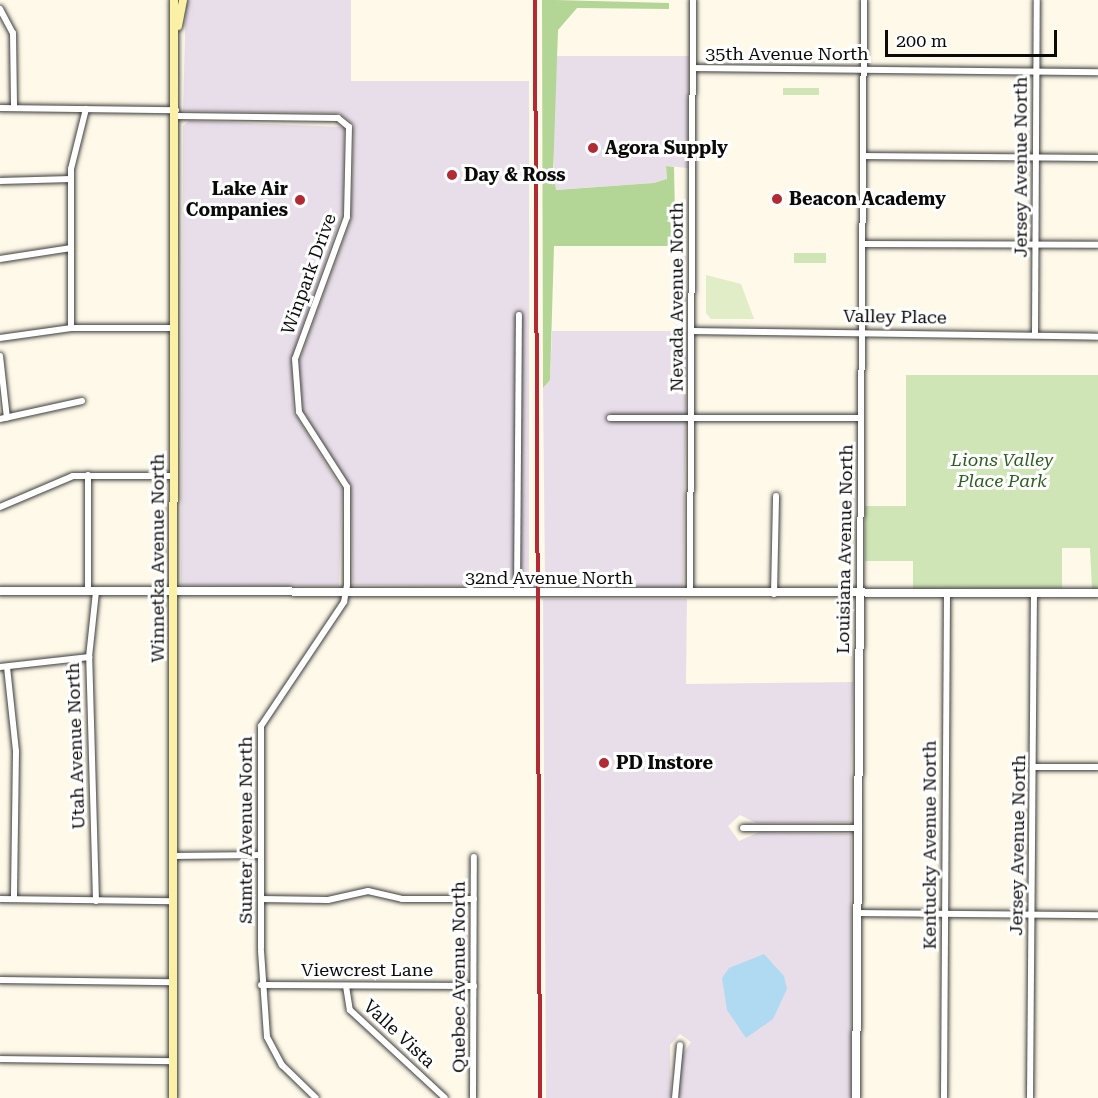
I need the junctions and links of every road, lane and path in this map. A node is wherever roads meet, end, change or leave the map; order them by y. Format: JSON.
{"nodes":[{"id":1,"x":174,"y":0,"type":"edge"},
{"id":2,"x":183,"y":0,"type":"edge"},
{"id":3,"x":693,"y":0,"type":"edge"},
{"id":4,"x":864,"y":0,"type":"edge"},
{"id":5,"x":1037,"y":0,"type":"edge"},
{"id":6,"x":1,"y":13,"type":"edge"},
{"id":7,"x":178,"y":26,"type":"junction"},
{"id":8,"x":693,"y":68,"type":"junction"},
{"id":9,"x":863,"y":69,"type":"junction"},
{"id":10,"x":1036,"y":71,"type":"junction"},
{"id":11,"x":1098,"y":72,"type":"edge"},
{"id":12,"x":0,"y":108,"type":"edge"},
{"id":13,"x":14,"y":108,"type":"junction"},
{"id":14,"x":86,"y":109,"type":"junction"},
{"id":15,"x":177,"y":113,"type":"junction"},
{"id":16,"x":863,"y":156,"type":"junction"},
{"id":17,"x":1098,"y":158,"type":"edge"},
{"id":18,"x":1036,"y":159,"type":"junction"},
{"id":19,"x":71,"y":179,"type":"junction"},
{"id":20,"x":0,"y":181,"type":"edge"},
{"id":21,"x":863,"y":244,"type":"junction"},
{"id":22,"x":1035,"y":245,"type":"junction"},
{"id":23,"x":1098,"y":245,"type":"edge"},
{"id":24,"x":71,"y":248,"type":"junction"},
{"id":25,"x":0,"y":259,"type":"edge"},
{"id":26,"x":519,"y":315,"type":"dead end"},
{"id":27,"x":71,"y":328,"type":"junction"},
{"id":28,"x":176,"y":328,"type":"junction"},
{"id":29,"x":691,"y":331,"type":"junction"},
{"id":30,"x":862,"y":331,"type":"junction"},
{"id":31,"x":1035,"y":334,"type":"junction"},
{"id":32,"x":1098,"y":337,"type":"edge"},
{"id":33,"x":0,"y":338,"type":"edge"},
{"id":34,"x":0,"y":356,"type":"edge"},
{"id":35,"x":82,"y":401,"type":"dead end"},
{"id":36,"x":3,"y":418,"type":"edge"},
{"id":37,"x":610,"y":418,"type":"dead end"},
{"id":38,"x":691,"y":418,"type":"junction"},
{"id":39,"x":861,"y":418,"type":"junction"},
{"id":40,"x":88,"y":475,"type":"junction"},
{"id":41,"x":175,"y":476,"type":"junction"},
{"id":42,"x":776,"y":496,"type":"dead end"},
{"id":43,"x":0,"y":507,"type":"edge"},
{"id":44,"x":0,"y":591,"type":"edge"},
{"id":45,"x":92,"y":592,"type":"junction"},
{"id":46,"x":175,"y":593,"type":"junction"},
{"id":47,"x":346,"y":593,"type":"junction"},
{"id":48,"x":518,"y":593,"type":"junction"},
{"id":49,"x":690,"y":593,"type":"junction"},
{"id":50,"x":860,"y":593,"type":"junction"},
{"id":51,"x":947,"y":593,"type":"junction"},
{"id":52,"x":1034,"y":593,"type":"junction"},
{"id":53,"x":1098,"y":593,"type":"edge"},
{"id":54,"x":774,"y":594,"type":"junction"},
{"id":55,"x":89,"y":657,"type":"junction"},
{"id":56,"x":4,"y":667,"type":"edge"},
{"id":57,"x":1034,"y":768,"type":"junction"},
{"id":58,"x":1098,"y":768,"type":"edge"},
{"id":59,"x":743,"y":828,"type":"dead end"},
{"id":60,"x":857,"y":828,"type":"junction"},
{"id":61,"x":261,"y":855,"type":"junction"},
{"id":62,"x":174,"y":856,"type":"junction"},
{"id":63,"x":474,"y":857,"type":"dead end"},
{"id":64,"x":0,"y":899,"type":"edge"},
{"id":65,"x":14,"y":899,"type":"junction"},
{"id":66,"x":474,"y":899,"type":"junction"},
{"id":67,"x":261,"y":900,"type":"junction"},
{"id":68,"x":96,"y":901,"type":"junction"},
{"id":69,"x":174,"y":902,"type":"junction"},
{"id":70,"x":857,"y":913,"type":"junction"},
{"id":71,"x":945,"y":914,"type":"junction"},
{"id":72,"x":1032,"y":915,"type":"junction"},
{"id":73,"x":1098,"y":915,"type":"edge"},
{"id":74,"x":0,"y":980,"type":"edge"},
{"id":75,"x":174,"y":982,"type":"junction"},
{"id":76,"x":261,"y":985,"type":"junction"},
{"id":77,"x":346,"y":986,"type":"junction"},
{"id":78,"x":474,"y":986,"type":"junction"},
{"id":79,"x":680,"y":1045,"type":"dead end"},
{"id":80,"x":0,"y":1059,"type":"edge"},
{"id":81,"x":174,"y":1061,"type":"junction"},
{"id":82,"x":174,"y":1096,"type":"edge"},
{"id":83,"x":311,"y":1096,"type":"edge"},
{"id":84,"x":445,"y":1098,"type":"edge"},
{"id":85,"x":473,"y":1098,"type":"edge"},
{"id":86,"x":675,"y":1098,"type":"edge"},
{"id":87,"x":856,"y":1098,"type":"edge"},
{"id":88,"x":944,"y":1098,"type":"edge"},
{"id":89,"x":1030,"y":1098,"type":"edge"}],
"edges":[{"from":1,"to":7,"type":"main road","name":"Winnetka Avenue North"},
{"from":2,"to":7,"type":"main road","name":"Winnetka Avenue North"},
{"from":3,"to":8,"type":"street","name":"Nevada Avenue North"},
{"from":4,"to":9,"type":"street","name":"Louisiana Avenue North"},
{"from":5,"to":10,"type":"street","name":"Jersey Avenue North"},
{"from":6,"to":13,"type":"street"},
{"from":7,"to":15,"type":"main road","name":"Winnetka Avenue North"},
{"from":8,"to":9,"type":"street","name":"35th Avenue North"},
{"from":8,"to":29,"type":"street","name":"Nevada Avenue North"},
{"from":9,"to":10,"type":"street","name":"35th Avenue North"},
{"from":9,"to":16,"type":"street","name":"Louisiana Avenue North"},
{"from":10,"to":11,"type":"street","name":"35th Avenue North"},
{"from":10,"to":18,"type":"street","name":"Jersey Avenue North"},
{"from":12,"to":13,"type":"street"},
{"from":13,"to":14,"type":"street"},
{"from":14,"to":15,"type":"street"},
{"from":14,"to":19,"type":"street"},
{"from":15,"to":28,"type":"main road","name":"Winnetka Avenue North"},
{"from":15,"to":47,"type":"street","name":"Winpark Drive"},
{"from":16,"to":18,"type":"street"},
{"from":16,"to":21,"type":"street","name":"Louisiana Avenue North"},
{"from":17,"to":18,"type":"street"},
{"from":18,"to":22,"type":"street","name":"Jersey Avenue North"},
{"from":19,"to":20,"type":"street"},
{"from":19,"to":24,"type":"street"},
{"from":21,"to":22,"type":"street"},
{"from":21,"to":30,"type":"street","name":"Louisiana Avenue North"},
{"from":22,"to":23,"type":"street"},
{"from":22,"to":31,"type":"street","name":"Jersey Avenue North"},
{"from":24,"to":25,"type":"street"},
{"from":24,"to":27,"type":"street"},
{"from":26,"to":48,"type":"street"},
{"from":27,"to":28,"type":"street"},
{"from":27,"to":33,"type":"street"},
{"from":28,"to":41,"type":"main road","name":"Winnetka Avenue North"},
{"from":29,"to":30,"type":"street","name":"Valley Place"},
{"from":29,"to":38,"type":"street","name":"Nevada Avenue North"},
{"from":30,"to":31,"type":"street","name":"Valley Place"},
{"from":30,"to":39,"type":"street","name":"Louisiana Avenue North"},
{"from":31,"to":32,"type":"street","name":"Valley Place"},
{"from":34,"to":36,"type":"street"},
{"from":35,"to":36,"type":"street"},
{"from":37,"to":38,"type":"street"},
{"from":38,"to":39,"type":"street"},
{"from":38,"to":49,"type":"street","name":"Nevada Avenue North"},
{"from":39,"to":50,"type":"street","name":"Louisiana Avenue North"},
{"from":40,"to":41,"type":"street"},
{"from":40,"to":43,"type":"street"},
{"from":40,"to":45,"type":"street","name":"Utah Avenue North"},
{"from":41,"to":46,"type":"main road","name":"Winnetka Avenue North"},
{"from":42,"to":54,"type":"street"},
{"from":44,"to":45,"type":"street","name":"32nd Avenue North"},
{"from":45,"to":46,"type":"street","name":"32nd Avenue North"},
{"from":45,"to":55,"type":"street","name":"Utah Avenue North"},
{"from":46,"to":47,"type":"street","name":"32nd Avenue North"},
{"from":46,"to":62,"type":"main road","name":"Winnetka Avenue North"},
{"from":47,"to":48,"type":"street","name":"32nd Avenue North"},
{"from":47,"to":61,"type":"street","name":"Sumter Avenue North"},
{"from":48,"to":49,"type":"street","name":"32nd Avenue North"},
{"from":49,"to":54,"type":"street","name":"32nd Avenue North"},
{"from":50,"to":51,"type":"street","name":"32nd Avenue North"},
{"from":50,"to":54,"type":"street","name":"32nd Avenue North"},
{"from":50,"to":60,"type":"street","name":"Louisiana Avenue North"},
{"from":51,"to":52,"type":"street","name":"32nd Avenue North"},
{"from":51,"to":71,"type":"street","name":"Kentucky Avenue North"},
{"from":52,"to":53,"type":"street","name":"32nd Avenue North"},
{"from":52,"to":57,"type":"street","name":"Jersey Avenue North"},
{"from":55,"to":56,"type":"street"},
{"from":55,"to":68,"type":"street","name":"Utah Avenue North"},
{"from":56,"to":65,"type":"street"},
{"from":57,"to":58,"type":"street"},
{"from":57,"to":72,"type":"street","name":"Jersey Avenue North"},
{"from":59,"to":60,"type":"street"},
{"from":60,"to":70,"type":"street","name":"Louisiana Avenue North"},
{"from":61,"to":62,"type":"street"},
{"from":61,"to":67,"type":"street","name":"Sumter Avenue North"},
{"from":62,"to":69,"type":"main road","name":"Winnetka Avenue North"},
{"from":63,"to":66,"type":"street","name":"Quebec Avenue North"},
{"from":64,"to":65,"type":"street"},
{"from":65,"to":68,"type":"street"},
{"from":66,"to":67,"type":"street"},
{"from":66,"to":78,"type":"street","name":"Quebec Avenue North"},
{"from":67,"to":76,"type":"street","name":"Sumter Avenue North"},
{"from":68,"to":69,"type":"street"},
{"from":69,"to":75,"type":"main road","name":"Winnetka Avenue North"},
{"from":70,"to":71,"type":"street"},
{"from":70,"to":87,"type":"street","name":"Louisiana Avenue North"},
{"from":71,"to":72,"type":"street"},
{"from":71,"to":88,"type":"street","name":"Kentucky Avenue North"},
{"from":72,"to":73,"type":"street"},
{"from":72,"to":89,"type":"street","name":"Jersey Avenue North"},
{"from":74,"to":75,"type":"street"},
{"from":75,"to":81,"type":"main road","name":"Winnetka Avenue North"},
{"from":76,"to":77,"type":"street","name":"Viewcrest Lane"},
{"from":76,"to":83,"type":"street","name":"Sumter Avenue North"},
{"from":77,"to":78,"type":"street","name":"Viewcrest Lane"},
{"from":77,"to":84,"type":"street","name":"Valle Vista"},
{"from":78,"to":85,"type":"street","name":"Quebec Avenue North"},
{"from":79,"to":86,"type":"street"},
{"from":80,"to":81,"type":"street"},
{"from":81,"to":82,"type":"main road","name":"Winnetka Avenue North"}]}
